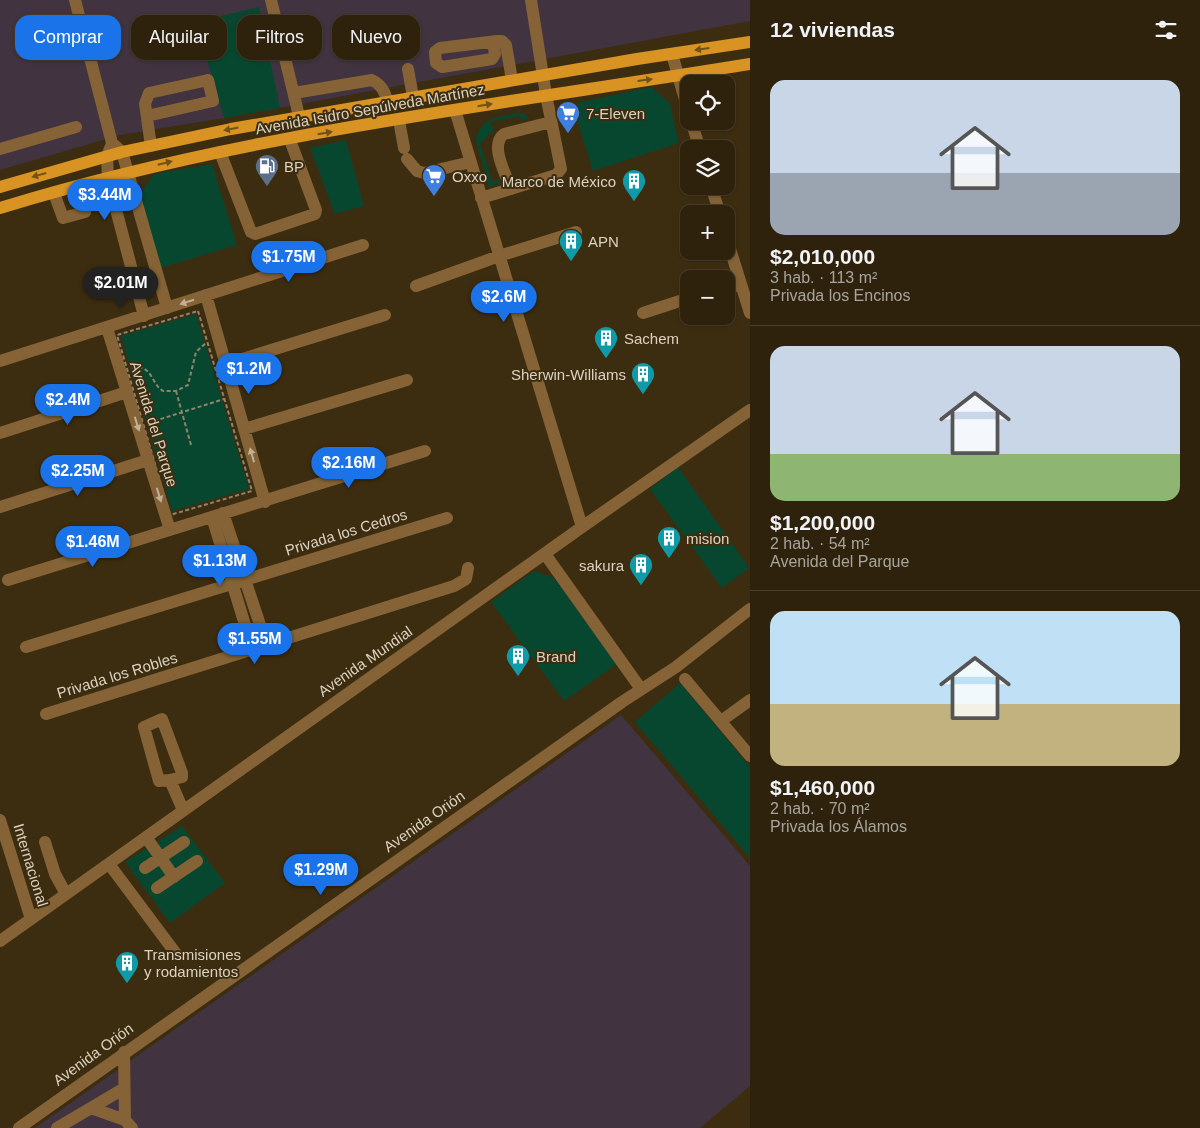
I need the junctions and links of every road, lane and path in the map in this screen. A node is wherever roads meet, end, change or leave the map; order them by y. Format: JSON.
{"nodes":[{"id":1,"x":75,"y":0,"type":"edge"},
{"id":2,"x":272,"y":0,"type":"edge"},
{"id":3,"x":531,"y":0,"type":"edge"},
{"id":4,"x":493,"y":42,"type":"dead end"},
{"id":5,"x":750,"y":42,"type":"edge"},
{"id":6,"x":672,"y":54,"type":"junction"},
{"id":7,"x":750,"y":64,"type":"edge"},
{"id":8,"x":408,"y":69,"type":"dead end"},
{"id":9,"x":544,"y":75,"type":"junction"},
{"id":10,"x":677,"y":77,"type":"junction"},
{"id":11,"x":512,"y":80,"type":"junction"},
{"id":12,"x":680,"y":86,"type":"edge"},
{"id":13,"x":294,"y":93,"type":"junction"},
{"id":14,"x":546,"y":95,"type":"junction"},
{"id":15,"x":414,"y":97,"type":"junction"},
{"id":16,"x":388,"y":102,"type":"junction"},
{"id":17,"x":455,"y":110,"type":"junction"},
{"id":18,"x":147,"y":116,"type":"junction"},
{"id":19,"x":299,"y":116,"type":"junction"},
{"id":20,"x":399,"y":120,"type":"junction"},
{"id":21,"x":551,"y":122,"type":"junction"},
{"id":22,"x":76,"y":127,"type":"dead end"},
{"id":23,"x":290,"y":140,"type":"junction"},
{"id":24,"x":112,"y":143,"type":"junction"},
{"id":25,"x":151,"y":146,"type":"junction"},
{"id":26,"x":0,"y":149,"type":"edge"},
{"id":27,"x":122,"y":152,"type":"junction"},
{"id":28,"x":220,"y":152,"type":"junction"},
{"id":29,"x":107,"y":156,"type":"junction"},
{"id":30,"x":470,"y":162,"type":"junction"},
{"id":31,"x":128,"y":173,"type":"junction"},
{"id":32,"x":108,"y":179,"type":"junction"},
{"id":33,"x":0,"y":186,"type":"edge"},
{"id":34,"x":511,"y":189,"type":"junction"},
{"id":35,"x":54,"y":193,"type":"junction"},
{"id":36,"x":481,"y":198,"type":"junction"},
{"id":37,"x":0,"y":208,"type":"edge"},
{"id":38,"x":85,"y":212,"type":"dead end"},
{"id":39,"x":576,"y":232,"type":"dead end"},
{"id":40,"x":363,"y":245,"type":"dead end"},
{"id":41,"x":499,"y":256,"type":"junction"},
{"id":42,"x":734,"y":260,"type":"edge"},
{"id":43,"x":155,"y":267,"type":"junction"},
{"id":44,"x":133,"y":273,"type":"junction"},
{"id":45,"x":741,"y":284,"type":"junction"},
{"id":46,"x":416,"y":286,"type":"dead end"},
{"id":47,"x":735,"y":286,"type":"edge"},
{"id":48,"x":206,"y":295,"type":"junction"},
{"id":49,"x":680,"y":301,"type":"edge"},
{"id":50,"x":167,"y":308,"type":"junction"},
{"id":51,"x":643,"y":313,"type":"dead end"},
{"id":52,"x":750,"y":313,"type":"edge"},
{"id":53,"x":385,"y":315,"type":"dead end"},
{"id":54,"x":144,"y":316,"type":"junction"},
{"id":55,"x":107,"y":328,"type":"junction"},
{"id":56,"x":207,"y":342,"type":"junction"},
{"id":57,"x":0,"y":361,"type":"edge"},
{"id":58,"x":226,"y":364,"type":"junction"},
{"id":59,"x":127,"y":369,"type":"junction"},
{"id":60,"x":407,"y":380,"type":"dead end"},
{"id":61,"x":176,"y":391,"type":"junction"},
{"id":62,"x":127,"y":392,"type":"junction"},
{"id":63,"x":224,"y":399,"type":"junction"},
{"id":64,"x":750,"y":410,"type":"edge"},
{"id":65,"x":182,"y":412,"type":"junction"},
{"id":66,"x":144,"y":425,"type":"junction"},
{"id":67,"x":244,"y":429,"type":"junction"},
{"id":68,"x":0,"y":434,"type":"edge"},
{"id":69,"x":191,"y":444,"type":"dead end"},
{"id":70,"x":426,"y":451,"type":"dead end"},
{"id":71,"x":148,"y":460,"type":"junction"},
{"id":72,"x":265,"y":502,"type":"junction"},
{"id":73,"x":0,"y":507,"type":"edge"},
{"id":74,"x":218,"y":515,"type":"junction"},
{"id":75,"x":447,"y":518,"type":"dead end"},
{"id":76,"x":582,"y":527,"type":"junction"},
{"id":77,"x":170,"y":530,"type":"junction"},
{"id":78,"x":544,"y":554,"type":"junction"},
{"id":79,"x":468,"y":568,"type":"dead end"},
{"id":80,"x":8,"y":580,"type":"dead end"},
{"id":81,"x":239,"y":583,"type":"junction"},
{"id":82,"x":750,"y":609,"type":"edge"},
{"id":83,"x":267,"y":646,"type":"junction"},
{"id":84,"x":26,"y":647,"type":"dead end"},
{"id":85,"x":254,"y":651,"type":"junction"},
{"id":86,"x":685,"y":679,"type":"dead end"},
{"id":87,"x":641,"y":689,"type":"junction"},
{"id":88,"x":750,"y":700,"type":"edge"},
{"id":89,"x":46,"y":714,"type":"dead end"},
{"id":90,"x":721,"y":721,"type":"junction"},
{"id":91,"x":750,"y":756,"type":"edge"},
{"id":92,"x":170,"y":780,"type":"junction"},
{"id":93,"x":183,"y":810,"type":"junction"},
{"id":94,"x":0,"y":820,"type":"edge"},
{"id":95,"x":146,"y":837,"type":"junction"},
{"id":96,"x":46,"y":842,"type":"dead end"},
{"id":97,"x":184,"y":842,"type":"dead end"},
{"id":98,"x":5,"y":851,"type":"edge"},
{"id":99,"x":160,"y":857,"type":"junction"},
{"id":100,"x":197,"y":861,"type":"dead end"},
{"id":101,"x":108,"y":864,"type":"junction"},
{"id":102,"x":144,"y":868,"type":"dead end"},
{"id":103,"x":174,"y":877,"type":"junction"},
{"id":104,"x":157,"y":888,"type":"dead end"},
{"id":105,"x":66,"y":894,"type":"junction"},
{"id":106,"x":31,"y":919,"type":"junction"},
{"id":107,"x":0,"y":941,"type":"edge"},
{"id":108,"x":178,"y":955,"type":"dead end"},
{"id":109,"x":124,"y":1052,"type":"junction"},
{"id":110,"x":123,"y":1089,"type":"junction"},
{"id":111,"x":91,"y":1108,"type":"junction"},
{"id":112,"x":128,"y":1124,"type":"edge"},
{"id":113,"x":19,"y":1128,"type":"edge"},
{"id":114,"x":57,"y":1128,"type":"edge"}],
"edges":[{"from":1,"to":24,"type":"street"},
{"from":2,"to":13,"type":"street"},
{"from":3,"to":9,"type":"street"},
{"from":4,"to":11,"type":"street"},
{"from":5,"to":6,"type":"main road","name":"Avenida Isidro Sepúlveda Martínez","one_way":true},
{"from":6,"to":9,"type":"main road","name":"Avenida Isidro Sepúlveda Martínez"},
{"from":6,"to":10,"type":"street"},
{"from":7,"to":10,"type":"main road","name":"Avenida Isidro Sepúlveda Martínez"},
{"from":8,"to":15,"type":"street"},
{"from":9,"to":11,"type":"main road","name":"Avenida Isidro Sepúlveda Martínez"},
{"from":9,"to":14,"type":"street"},
{"from":10,"to":12,"type":"street"},
{"from":14,"to":10,"type":"main road","name":"Avenida Isidro Sepúlveda Martínez","one_way":true},
{"from":11,"to":15,"type":"main road","name":"Avenida Isidro Sepúlveda Martínez"},
{"from":13,"to":16,"type":"street"},
{"from":13,"to":19,"type":"street"},
{"from":17,"to":14,"type":"main road","name":"Avenida Isidro Sepúlveda Martínez","one_way":true},
{"from":14,"to":21,"type":"street"},
{"from":15,"to":16,"type":"main road","name":"Avenida Isidro Sepúlveda Martínez"},
{"from":16,"to":19,"type":"main road","name":"Avenida Isidro Sepúlveda Martínez"},
{"from":17,"to":20,"type":"main road","name":"Avenida Isidro Sepúlveda Martínez"},
{"from":17,"to":30,"type":"street"},
{"from":18,"to":18,"type":"street"},
{"from":18,"to":25,"type":"street"},
{"from":19,"to":25,"type":"main road","name":"Avenida Isidro Sepúlveda Martínez","one_way":true},
{"from":23,"to":20,"type":"main road","name":"Avenida Isidro Sepúlveda Martínez","one_way":true},
{"from":20,"to":30,"type":"street"},
{"from":21,"to":34,"type":"street"},
{"from":21,"to":34,"type":"street"},
{"from":22,"to":26,"type":"street"},
{"from":23,"to":28,"type":"main road","name":"Avenida Isidro Sepúlveda Martínez"},
{"from":23,"to":28,"type":"street"},
{"from":24,"to":27,"type":"street"},
{"from":24,"to":29,"type":"street"},
{"from":25,"to":27,"type":"main road","name":"Avenida Isidro Sepúlveda Martínez"},
{"from":27,"to":29,"type":"main road","name":"Avenida Isidro Sepúlveda Martínez"},
{"from":27,"to":31,"type":"street"},
{"from":31,"to":28,"type":"main road","name":"Avenida Isidro Sepúlveda Martínez","one_way":true},
{"from":29,"to":32,"type":"street"},
{"from":29,"to":33,"type":"main road","name":"Avenida Isidro Sepúlveda Martínez","one_way":true},
{"from":30,"to":36,"type":"street"},
{"from":31,"to":32,"type":"main road","name":"Avenida Isidro Sepúlveda Martínez"},
{"from":31,"to":43,"type":"street"},
{"from":32,"to":35,"type":"main road","name":"Avenida Isidro Sepúlveda Martínez"},
{"from":32,"to":44,"type":"street"},
{"from":34,"to":36,"type":"street"},
{"from":35,"to":37,"type":"main road","name":"Avenida Isidro Sepúlveda Martínez"},
{"from":35,"to":38,"type":"street"},
{"from":36,"to":41,"type":"street"},
{"from":39,"to":41,"type":"street"},
{"from":40,"to":48,"type":"street"},
{"from":41,"to":46,"type":"street"},
{"from":41,"to":76,"type":"street"},
{"from":42,"to":45,"type":"street"},
{"from":43,"to":44,"type":"street"},
{"from":43,"to":50,"type":"street"},
{"from":44,"to":54,"type":"street"},
{"from":45,"to":47,"type":"street"},
{"from":45,"to":52,"type":"street"},
{"from":48,"to":50,"type":"street","one_way":true},
{"from":48,"to":58,"type":"street"},
{"from":49,"to":51,"type":"street"},
{"from":50,"to":54,"type":"street"},
{"from":53,"to":58,"type":"street"},
{"from":54,"to":55,"type":"street"},
{"from":55,"to":57,"type":"street"},
{"from":55,"to":62,"type":"street","name":"Avenida del Parque"},
{"from":56,"to":59,"type":"path"},
{"from":56,"to":61,"type":"path"},
{"from":56,"to":63,"type":"path"},
{"from":58,"to":67,"type":"street"},
{"from":59,"to":61,"type":"path"},
{"from":59,"to":66,"type":"path"},
{"from":60,"to":67,"type":"street"},
{"from":61,"to":65,"type":"path"},
{"from":62,"to":68,"type":"street"},
{"from":62,"to":71,"type":"street","name":"Avenida del Parque","one_way":true},
{"from":63,"to":65,"type":"path"},
{"from":63,"to":66,"type":"path"},
{"from":64,"to":76,"type":"street","name":"Avenida Mundial"},
{"from":65,"to":66,"type":"path"},
{"from":65,"to":69,"type":"path"},
{"from":72,"to":67,"type":"street","one_way":true},
{"from":70,"to":72,"type":"street"},
{"from":71,"to":73,"type":"street"},
{"from":71,"to":77,"type":"street","name":"Avenida del Parque","one_way":true},
{"from":72,"to":74,"type":"street"},
{"from":74,"to":77,"type":"street"},
{"from":74,"to":81,"type":"street"},
{"from":75,"to":81,"type":"street","name":"Privada los Cedros"},
{"from":76,"to":78,"type":"street","name":"Avenida Mundial"},
{"from":77,"to":80,"type":"street"},
{"from":78,"to":87,"type":"street"},
{"from":78,"to":93,"type":"street","name":"Avenida Mundial"},
{"from":79,"to":83,"type":"street","name":"Privada los Robles"},
{"from":81,"to":83,"type":"street"},
{"from":81,"to":84,"type":"street","name":"Privada los Cedros"},
{"from":81,"to":85,"type":"street"},
{"from":82,"to":87,"type":"street","name":"Avenida Orión"},
{"from":83,"to":85,"type":"street","name":"Privada los Robles"},
{"from":85,"to":89,"type":"street","name":"Privada los Robles"},
{"from":86,"to":90,"type":"street"},
{"from":87,"to":109,"type":"street","name":"Avenida Orión"},
{"from":88,"to":90,"type":"street"},
{"from":90,"to":91,"type":"street"},
{"from":92,"to":92,"type":"street"},
{"from":92,"to":93,"type":"street"},
{"from":93,"to":95,"type":"street","name":"Avenida Mundial"},
{"from":94,"to":98,"type":"street","name":"Internacional"},
{"from":95,"to":99,"type":"street"},
{"from":95,"to":101,"type":"street","name":"Avenida Mundial"},
{"from":96,"to":105,"type":"street"},
{"from":97,"to":99,"type":"street"},
{"from":98,"to":106,"type":"street","name":"Internacional"},
{"from":99,"to":102,"type":"street"},
{"from":99,"to":103,"type":"street"},
{"from":100,"to":103,"type":"street"},
{"from":101,"to":105,"type":"street","name":"Avenida Mundial"},
{"from":101,"to":108,"type":"street"},
{"from":103,"to":104,"type":"street"},
{"from":105,"to":106,"type":"street","name":"Avenida Mundial"},
{"from":106,"to":107,"type":"street","name":"Avenida Mundial"},
{"from":109,"to":110,"type":"street"},
{"from":109,"to":113,"type":"street","name":"Avenida Orión"},
{"from":110,"to":111,"type":"street"},
{"from":110,"to":112,"type":"street"},
{"from":111,"to":112,"type":"street"},
{"from":111,"to":114,"type":"street"}]}
